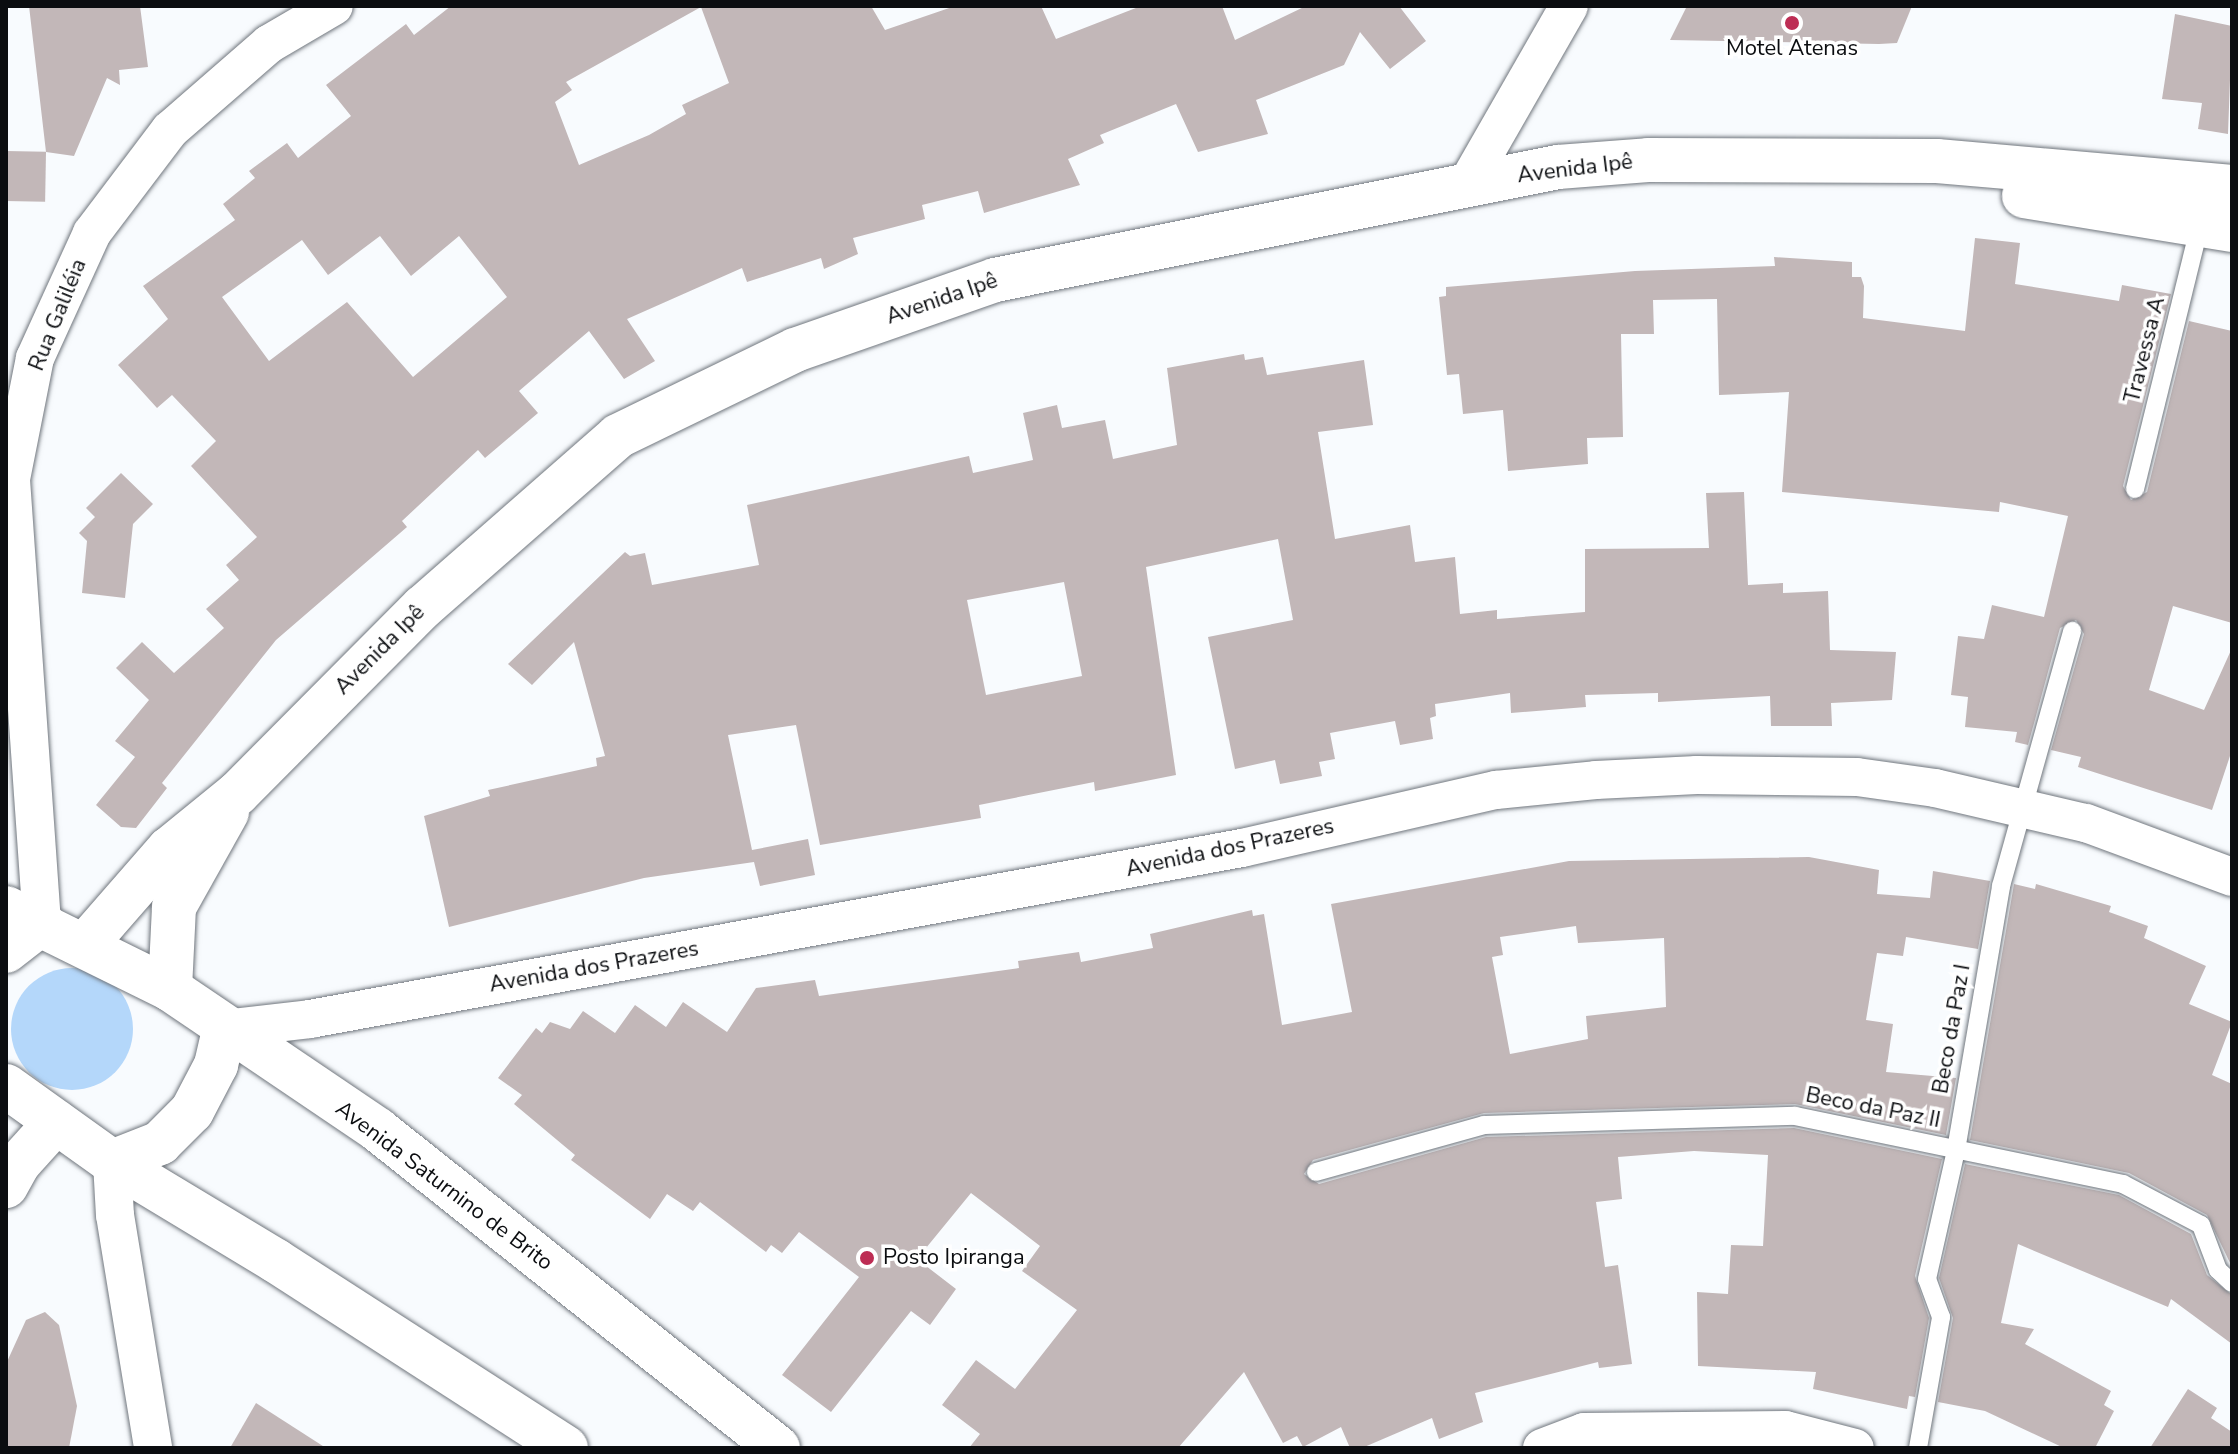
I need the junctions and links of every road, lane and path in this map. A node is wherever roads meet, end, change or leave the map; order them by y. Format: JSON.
{"nodes":[{"id":1,"x":334,"y":6,"type":"edge"},
{"id":2,"x":1569,"y":6,"type":"edge"},
{"id":3,"x":1800,"y":162,"type":"junction"},
{"id":4,"x":1466,"y":186,"type":"junction"},
{"id":5,"x":2232,"y":187,"type":"edge"},
{"id":6,"x":2216,"y":226,"type":"edge"},
{"id":7,"x":2135,"y":489,"type":"dead end"},
{"id":8,"x":2072,"y":631,"type":"dead end"},
{"id":9,"x":238,"y":793,"type":"junction"},
{"id":10,"x":2025,"y":806,"type":"junction"},
{"id":11,"x":2232,"y":877,"type":"edge"},
{"id":12,"x":24,"y":916,"type":"edge"},
{"id":13,"x":86,"y":944,"type":"junction"},
{"id":14,"x":6,"y":951,"type":"edge"},
{"id":15,"x":170,"y":989,"type":"junction"},
{"id":16,"x":224,"y":1029,"type":"junction"},
{"id":17,"x":6,"y":1086,"type":"edge"},
{"id":18,"x":56,"y":1122,"type":"junction"},
{"id":19,"x":1956,"y":1150,"type":"junction"},
{"id":20,"x":112,"y":1162,"type":"junction"},
{"id":21,"x":1316,"y":1172,"type":"dead end"},
{"id":22,"x":6,"y":1186,"type":"edge"},
{"id":23,"x":2232,"y":1283,"type":"edge"},
{"id":24,"x":153,"y":1448,"type":"edge"},
{"id":25,"x":566,"y":1448,"type":"edge"},
{"id":26,"x":778,"y":1448,"type":"edge"},
{"id":27,"x":1542,"y":1448,"type":"edge"},
{"id":28,"x":1855,"y":1448,"type":"edge"},
{"id":29,"x":1918,"y":1448,"type":"edge"}],
"edges":[{"from":1,"to":12,"type":"street","name":"Rua Galiléia"},
{"from":2,"to":4,"type":"street"},
{"from":3,"to":4,"type":"main road","name":"Avenida Ipê"},
{"from":3,"to":5,"type":"main road","name":"Avenida Ipê"},
{"from":3,"to":6,"type":"main road","name":"Avenida Ipê"},
{"from":4,"to":9,"type":"main road","name":"Avenida Ipê"},
{"from":6,"to":7,"type":"lane","name":"Travessa A"},
{"from":8,"to":10,"type":"lane"},
{"from":9,"to":13,"type":"main road","name":"Avenida Ipê"},
{"from":9,"to":15,"type":"main road","name":"Avenida Ipê"},
{"from":10,"to":11,"type":"street","name":"Avenida dos Prazeres"},
{"from":10,"to":16,"type":"street","name":"Avenida dos Prazeres"},
{"from":10,"to":19,"type":"lane","name":"Beco da Paz I"},
{"from":12,"to":13,"type":"main road","name":"Avenida Saturnino de Brito"},
{"from":12,"to":14,"type":"main road"},
{"from":13,"to":15,"type":"main road","name":"Avenida Saturnino de Brito"},
{"from":15,"to":16,"type":"main road","name":"Avenida Saturnino de Brito"},
{"from":16,"to":20,"type":"main road"},
{"from":16,"to":26,"type":"main road","name":"Avenida Saturnino de Brito"},
{"from":17,"to":18,"type":"main road"},
{"from":18,"to":20,"type":"main road"},
{"from":18,"to":22,"type":"main road"},
{"from":19,"to":21,"type":"lane","name":"Beco da Paz II"},
{"from":19,"to":23,"type":"lane","name":"Beco da Paz II"},
{"from":19,"to":29,"type":"lane","name":"Beco da Paz I"},
{"from":20,"to":24,"type":"street"},
{"from":20,"to":25,"type":"main road"},
{"from":27,"to":28,"type":"street"}]}
